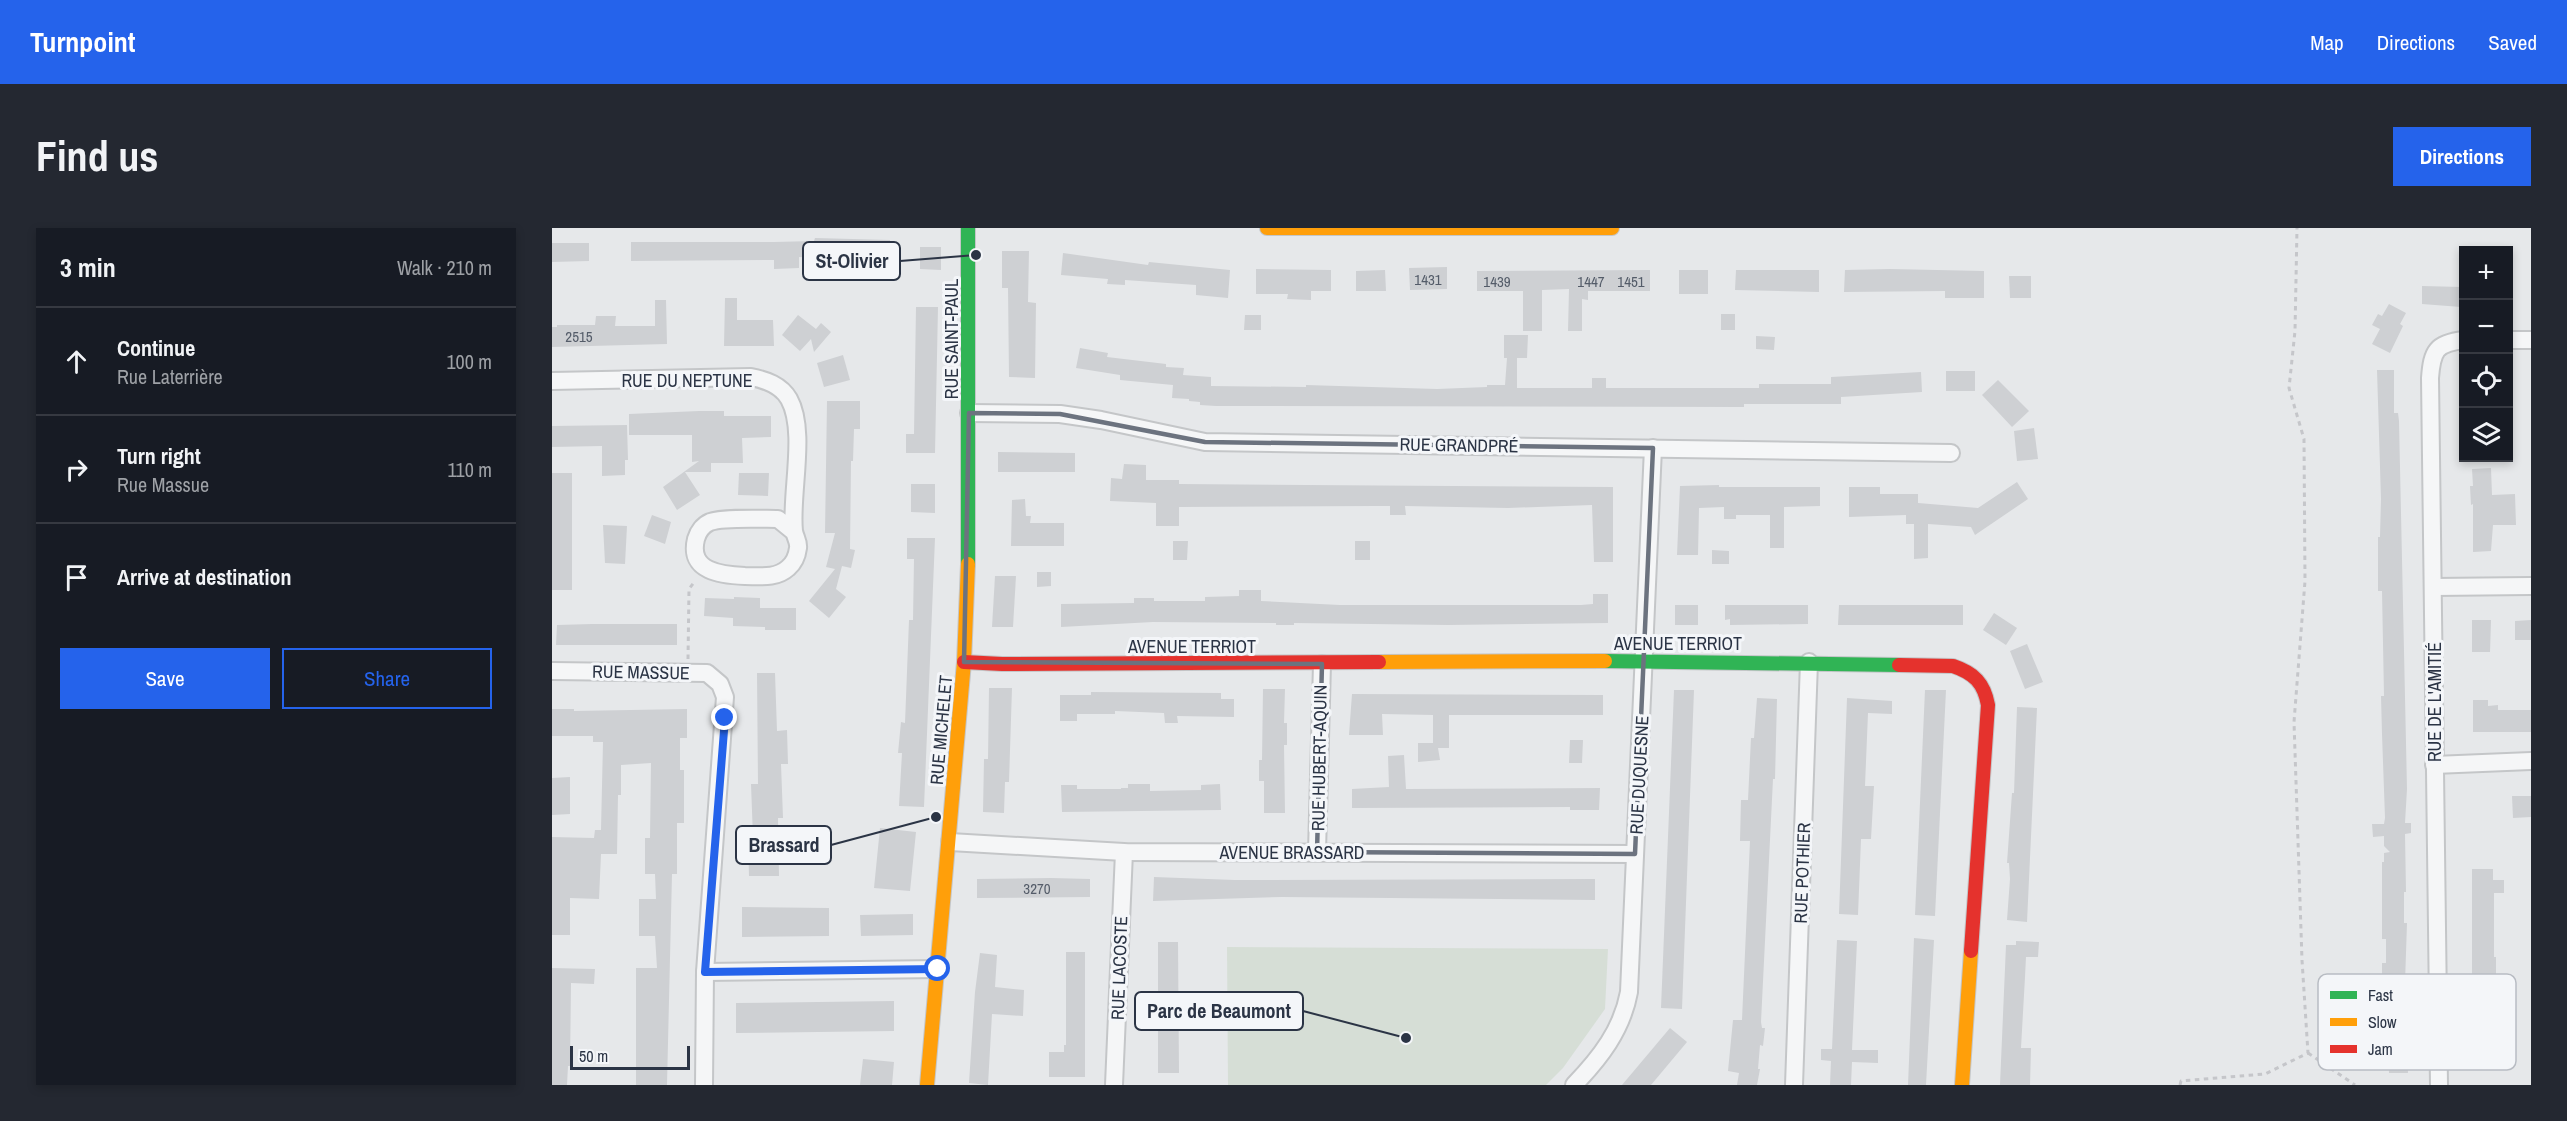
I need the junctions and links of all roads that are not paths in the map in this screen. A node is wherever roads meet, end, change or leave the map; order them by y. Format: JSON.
{"nodes":[{"id":1,"x":968,"y":228,"type":"edge"},
{"id":2,"x":1267,"y":228,"type":"edge"},
{"id":3,"x":1544,"y":228,"type":"edge"},
{"id":4,"x":1612,"y":228,"type":"edge"},
{"id":5,"x":2459,"y":340,"type":"edge"},
{"id":6,"x":2513,"y":340,"type":"edge"},
{"id":7,"x":2531,"y":340,"type":"edge"},
{"id":8,"x":552,"y":381,"type":"edge"},
{"id":9,"x":969,"y":413,"type":"junction"},
{"id":10,"x":1653,"y":448,"type":"junction"},
{"id":11,"x":1951,"y":453,"type":"dead end"},
{"id":12,"x":794,"y":532,"type":"junction"},
{"id":13,"x":2531,"y":586,"type":"edge"},
{"id":14,"x":2434,"y":587,"type":"junction"},
{"id":15,"x":1644,"y":660,"type":"junction"},
{"id":16,"x":964,"y":662,"type":"junction"},
{"id":17,"x":1809,"y":662,"type":"junction"},
{"id":18,"x":1322,"y":664,"type":"junction"},
{"id":19,"x":552,"y":671,"type":"edge"},
{"id":20,"x":2531,"y":761,"type":"edge"},
{"id":21,"x":2434,"y":765,"type":"junction"},
{"id":22,"x":950,"y":842,"type":"junction"},
{"id":23,"x":1124,"y":852,"type":"junction"},
{"id":24,"x":1317,"y":852,"type":"junction"},
{"id":25,"x":1635,"y":854,"type":"junction"},
{"id":26,"x":938,"y":969,"type":"junction"},
{"id":27,"x":705,"y":972,"type":"junction"},
{"id":28,"x":2437,"y":974,"type":"edge"},
{"id":29,"x":2439,"y":1070,"type":"edge"},
{"id":30,"x":704,"y":1085,"type":"edge"},
{"id":31,"x":927,"y":1085,"type":"edge"},
{"id":32,"x":1114,"y":1085,"type":"edge"},
{"id":33,"x":1574,"y":1085,"type":"edge"},
{"id":34,"x":1794,"y":1085,"type":"edge"},
{"id":35,"x":1962,"y":1085,"type":"edge"},
{"id":36,"x":2439,"y":1085,"type":"edge"}],
"edges":[{"from":1,"to":9,"type":"street","name":"RUE SAINT-PAUL"},
{"from":2,"to":3,"type":"street"},
{"from":3,"to":4,"type":"street"},
{"from":5,"to":14,"type":"street","name":"RUE DE L'AMITIÉ"},
{"from":6,"to":7,"type":"street"},
{"from":8,"to":12,"type":"street","name":"RUE DU NEPTUNE"},
{"from":9,"to":10,"type":"street","name":"RUE GRANDPRÉ"},
{"from":9,"to":16,"type":"street","name":"RUE MICHELET"},
{"from":10,"to":11,"type":"street","name":"RUE GRANDPRÉ"},
{"from":10,"to":15,"type":"street","name":"RUE DUQUESNE"},
{"from":12,"to":12,"type":"street","name":"RUE DU NEPTUNE"},
{"from":13,"to":14,"type":"street"},
{"from":14,"to":21,"type":"street","name":"RUE DE L'AMITIÉ"},
{"from":15,"to":17,"type":"street","name":"AVENUE TERRIOT"},
{"from":15,"to":18,"type":"street","name":"AVENUE TERRIOT"},
{"from":15,"to":25,"type":"street","name":"RUE DUQUESNE"},
{"from":16,"to":18,"type":"street","name":"AVENUE TERRIOT"},
{"from":16,"to":22,"type":"street","name":"RUE MICHELET"},
{"from":17,"to":34,"type":"street","name":"RUE POTHIER"},
{"from":17,"to":35,"type":"street","name":"AVENUE TERRIOT"},
{"from":18,"to":24,"type":"street","name":"RUE HUBERT-AQUIN"},
{"from":19,"to":27,"type":"street","name":"RUE MASSUE"},
{"from":20,"to":21,"type":"street"},
{"from":21,"to":28,"type":"street","name":"RUE DE L'AMITIÉ"},
{"from":22,"to":23,"type":"street","name":"AVENUE BRASSARD"},
{"from":22,"to":26,"type":"street","name":"RUE MICHELET"},
{"from":23,"to":24,"type":"street","name":"AVENUE BRASSARD"},
{"from":23,"to":32,"type":"street","name":"RUE LACOSTE"},
{"from":24,"to":25,"type":"street","name":"AVENUE BRASSARD"},
{"from":25,"to":33,"type":"street","name":"RUE DUQUESNE"},
{"from":26,"to":27,"type":"street"},
{"from":26,"to":31,"type":"street","name":"RUE MICHELET"},
{"from":27,"to":30,"type":"street","name":"RUE MASSUE"},
{"from":29,"to":36,"type":"street","name":"RUE DE L'AMITIÉ"}]}
